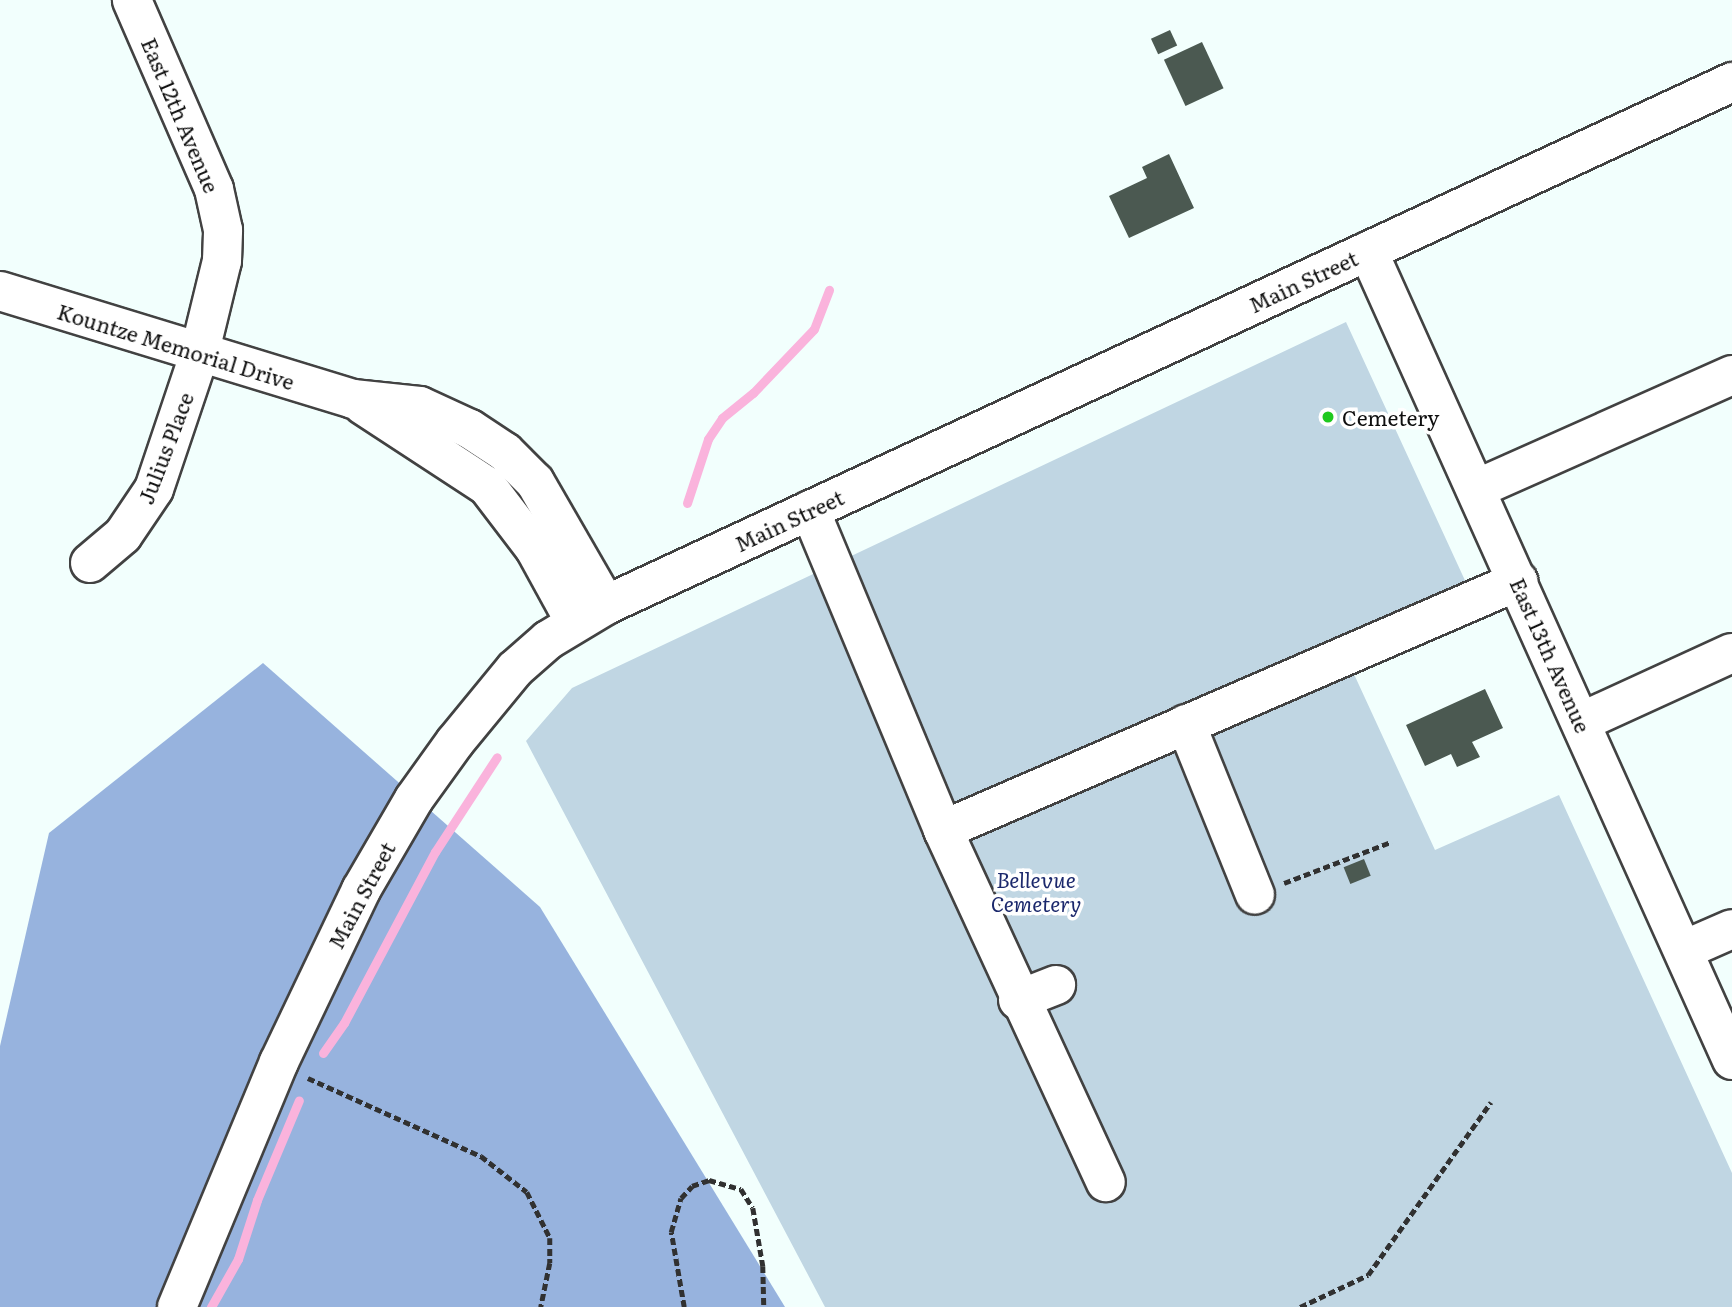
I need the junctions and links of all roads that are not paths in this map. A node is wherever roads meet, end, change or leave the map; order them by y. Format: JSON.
{"nodes":[{"id":1,"x":132,"y":0,"type":"edge"},
{"id":2,"x":1732,"y":82,"type":"edge"},
{"id":3,"x":1368,"y":251,"type":"junction"},
{"id":4,"x":0,"y":291,"type":"edge"},
{"id":5,"x":199,"y":355,"type":"junction"},
{"id":6,"x":1732,"y":375,"type":"edge"},
{"id":7,"x":1476,"y":489,"type":"junction"},
{"id":8,"x":810,"y":510,"type":"junction"},
{"id":9,"x":90,"y":564,"type":"dead end"},
{"id":10,"x":1518,"y":581,"type":"junction"},
{"id":11,"x":590,"y":614,"type":"junction"},
{"id":12,"x":1732,"y":653,"type":"edge"},
{"id":13,"x":1581,"y":722,"type":"junction"},
{"id":14,"x":1186,"y":724,"type":"junction"},
{"id":15,"x":943,"y":830,"type":"junction"},
{"id":16,"x":1264,"y":891,"type":"road end"},
{"id":17,"x":1732,"y":929,"type":"edge"},
{"id":18,"x":1684,"y":950,"type":"junction"},
{"id":19,"x":1056,"y":985,"type":"dead end"},
{"id":20,"x":1018,"y":1000,"type":"junction"},
{"id":21,"x":1732,"y":1060,"type":"edge"},
{"id":22,"x":1106,"y":1182,"type":"dead end"},
{"id":23,"x":177,"y":1307,"type":"edge"}],
"edges":[{"from":1,"to":5,"type":"street","name":"East 12th Avenue"},
{"from":2,"to":3,"type":"street","name":"Main Street"},
{"from":3,"to":7,"type":"street","name":"East 13th Avenue"},
{"from":3,"to":8,"type":"street","name":"Main Street"},
{"from":4,"to":5,"type":"street","name":"Kountze Memorial Drive"},
{"from":5,"to":9,"type":"street","name":"Julius Place"},
{"from":5,"to":11,"type":"street","name":"Kountze Memorial Drive"},
{"from":6,"to":7,"type":"street"},
{"from":7,"to":10,"type":"street","name":"East 13th Avenue"},
{"from":8,"to":11,"type":"street","name":"Main Street"},
{"from":8,"to":15,"type":"street"},
{"from":10,"to":13,"type":"street","name":"East 13th Avenue"},
{"from":10,"to":14,"type":"street"},
{"from":11,"to":23,"type":"street","name":"Main Street"},
{"from":12,"to":13,"type":"street"},
{"from":13,"to":18,"type":"street","name":"East 13th Avenue"},
{"from":14,"to":15,"type":"street"},
{"from":14,"to":16,"type":"street"},
{"from":15,"to":20,"type":"street"},
{"from":17,"to":18,"type":"street"},
{"from":18,"to":21,"type":"street","name":"East 13th Avenue"},
{"from":19,"to":20,"type":"street"},
{"from":20,"to":22,"type":"street"}]}
